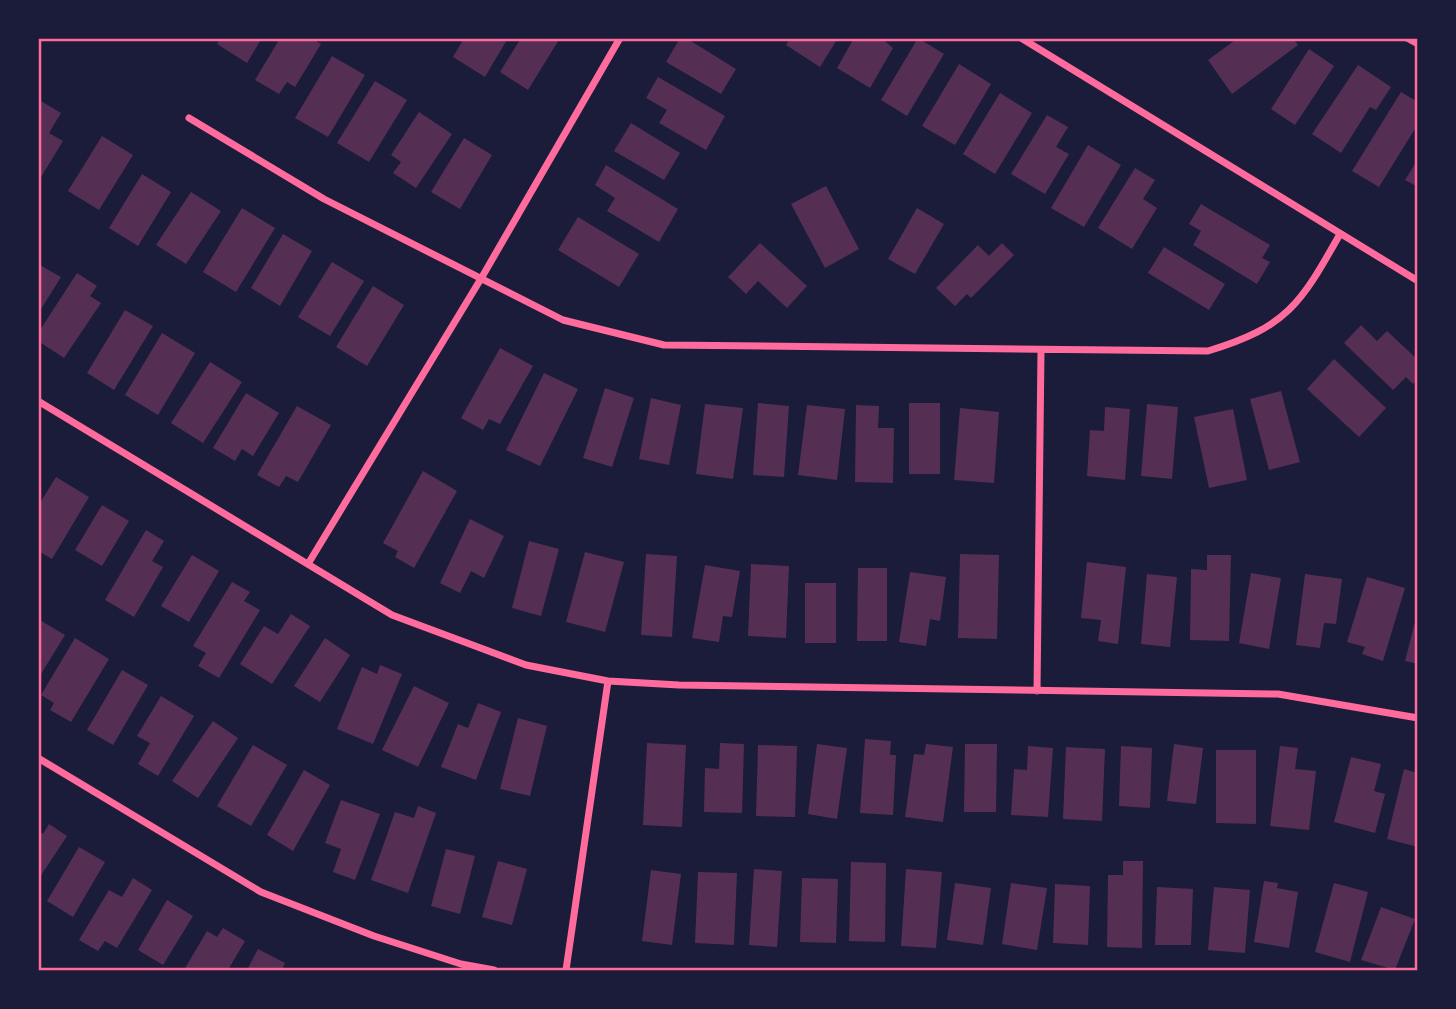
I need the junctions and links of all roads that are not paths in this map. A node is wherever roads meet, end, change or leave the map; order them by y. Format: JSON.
{"nodes":[{"id":1,"x":620,"y":38,"type":"edge"},
{"id":2,"x":1021,"y":38,"type":"edge"},
{"id":3,"x":1408,"y":38,"type":"edge"},
{"id":4,"x":1418,"y":44,"type":"edge"},
{"id":5,"x":189,"y":118,"type":"dead end"},
{"id":6,"x":1340,"y":234,"type":"junction"},
{"id":7,"x":482,"y":277,"type":"junction"},
{"id":8,"x":1418,"y":281,"type":"edge"},
{"id":9,"x":1041,"y":351,"type":"junction"},
{"id":10,"x":38,"y":401,"type":"edge"},
{"id":11,"x":308,"y":564,"type":"junction"},
{"id":12,"x":608,"y":681,"type":"junction"},
{"id":13,"x":1037,"y":691,"type":"junction"},
{"id":14,"x":1418,"y":718,"type":"edge"},
{"id":15,"x":38,"y":758,"type":"edge"},
{"id":16,"x":494,"y":971,"type":"edge"},
{"id":17,"x":566,"y":971,"type":"edge"}],
"edges":[{"from":1,"to":7,"type":"street"},
{"from":2,"to":6,"type":"street"},
{"from":3,"to":4,"type":"street"},
{"from":5,"to":7,"type":"street"},
{"from":6,"to":8,"type":"street"},
{"from":6,"to":9,"type":"street"},
{"from":7,"to":9,"type":"street"},
{"from":7,"to":11,"type":"street"},
{"from":9,"to":13,"type":"street"},
{"from":10,"to":11,"type":"street"},
{"from":11,"to":12,"type":"street"},
{"from":12,"to":13,"type":"street"},
{"from":12,"to":17,"type":"street"},
{"from":13,"to":14,"type":"street"},
{"from":15,"to":16,"type":"street"}]}
